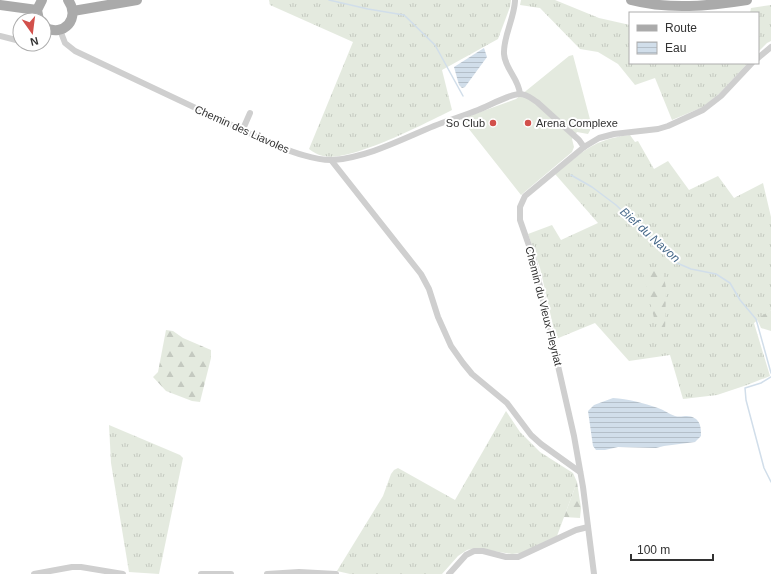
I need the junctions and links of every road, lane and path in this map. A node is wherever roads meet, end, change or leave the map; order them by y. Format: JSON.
{"nodes":[{"id":1,"x":42,"y":0,"type":"edge"},
{"id":2,"x":68,"y":0,"type":"edge"},
{"id":3,"x":137,"y":0,"type":"edge"},
{"id":4,"x":630,"y":0,"type":"edge"},
{"id":5,"x":747,"y":0,"type":"edge"},
{"id":6,"x":516,"y":1,"type":"dead end"},
{"id":7,"x":0,"y":5,"type":"edge"},
{"id":8,"x":73,"y":11,"type":"junction"},
{"id":9,"x":27,"y":12,"type":"edge"},
{"id":10,"x":39,"y":12,"type":"edge"},
{"id":11,"x":52,"y":29,"type":"edge"},
{"id":12,"x":60,"y":30,"type":"junction"},
{"id":13,"x":0,"y":36,"type":"edge"},
{"id":14,"x":12,"y":40,"type":"edge"},
{"id":15,"x":771,"y":47,"type":"edge"},
{"id":16,"x":759,"y":57,"type":"edge"},
{"id":17,"x":751,"y":64,"type":"edge"},
{"id":18,"x":520,"y":94,"type":"junction"},
{"id":19,"x":250,"y":113,"type":"dead end"},
{"id":20,"x":243,"y":129,"type":"junction"},
{"id":21,"x":584,"y":147,"type":"junction"},
{"id":22,"x":331,"y":160,"type":"junction"},
{"id":23,"x":580,"y":472,"type":"junction"},
{"id":24,"x":588,"y":527,"type":"junction"},
{"id":25,"x":34,"y":574,"type":"edge"},
{"id":26,"x":123,"y":574,"type":"edge"},
{"id":27,"x":201,"y":574,"type":"edge"},
{"id":28,"x":231,"y":574,"type":"edge"},
{"id":29,"x":267,"y":574,"type":"edge"},
{"id":30,"x":336,"y":574,"type":"edge"},
{"id":31,"x":449,"y":574,"type":"edge"},
{"id":32,"x":594,"y":574,"type":"edge"}],
"edges":[{"from":1,"to":10,"type":"main road"},
{"from":2,"to":8,"type":"main road"},
{"from":3,"to":8,"type":"main road"},
{"from":4,"to":5,"type":"main road"},
{"from":6,"to":18,"type":"street"},
{"from":7,"to":9,"type":"main road"},
{"from":8,"to":12,"type":"main road"},
{"from":11,"to":12,"type":"main road"},
{"from":12,"to":20,"type":"street","name":"Chemin des Liavoles"},
{"from":13,"to":14,"type":"street"},
{"from":15,"to":16,"type":"street"},
{"from":17,"to":21,"type":"street","name":"Chemin du Vieux Fleyriat"},
{"from":18,"to":21,"type":"street"},
{"from":18,"to":22,"type":"street","name":"Chemin des Liavoles"},
{"from":19,"to":20,"type":"street"},
{"from":20,"to":22,"type":"street","name":"Chemin des Liavoles"},
{"from":21,"to":23,"type":"street","name":"Chemin du Vieux Fleyriat"},
{"from":22,"to":23,"type":"street"},
{"from":23,"to":24,"type":"street","name":"Chemin du Vieux Fleyriat"},
{"from":24,"to":31,"type":"street"},
{"from":24,"to":32,"type":"street","name":"Chemin du Vieux Fleyriat"},
{"from":25,"to":26,"type":"street"},
{"from":27,"to":28,"type":"street"},
{"from":29,"to":30,"type":"street"}]}
